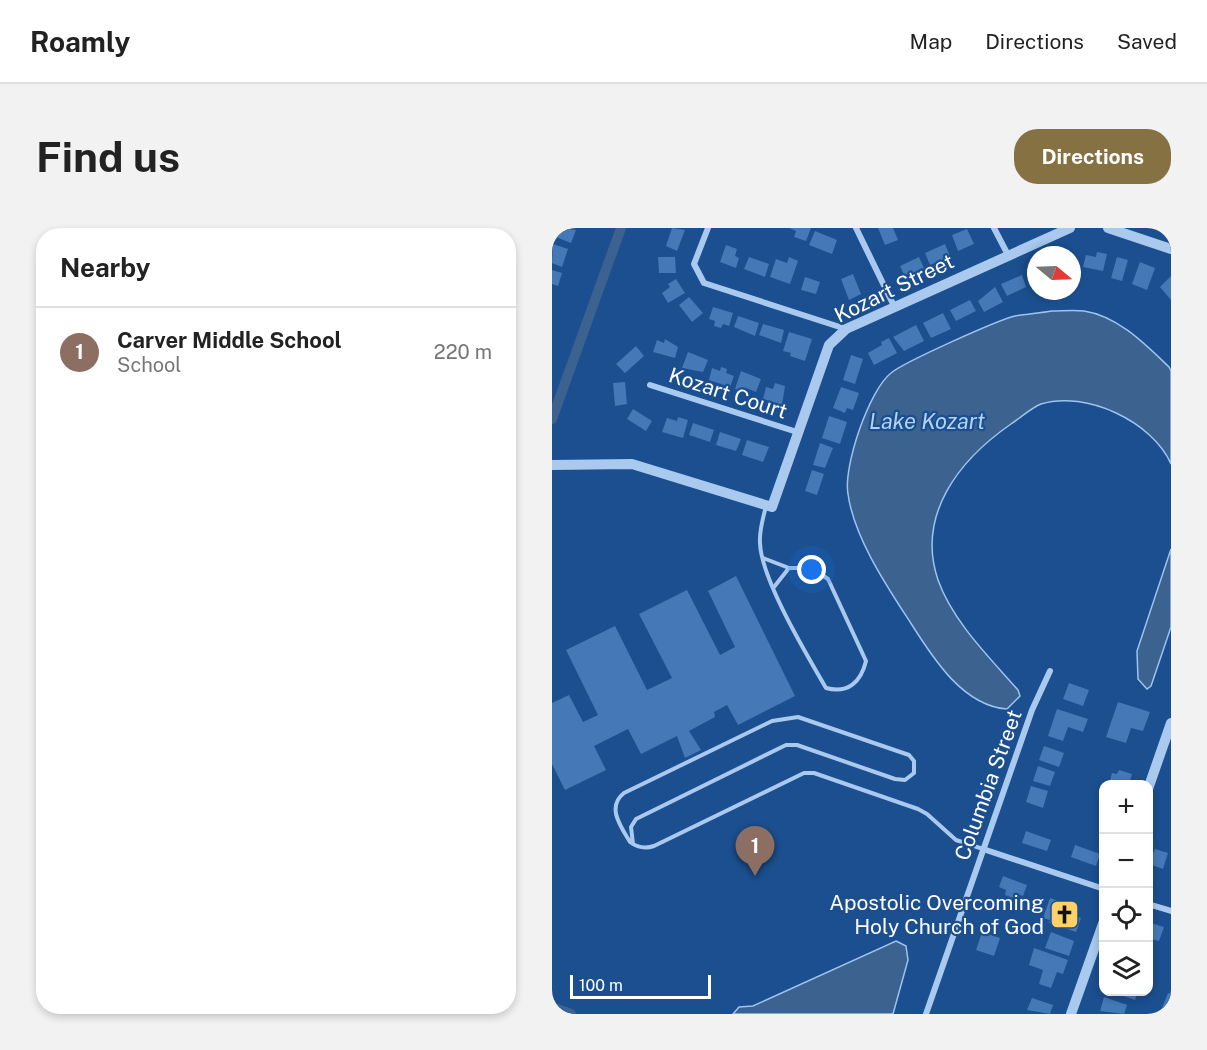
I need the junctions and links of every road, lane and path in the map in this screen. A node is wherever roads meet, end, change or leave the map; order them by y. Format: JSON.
{"nodes":[{"id":1,"x":708,"y":228,"type":"edge"},
{"id":2,"x":856,"y":228,"type":"edge"},
{"id":3,"x":994,"y":228,"type":"edge"},
{"id":4,"x":1070,"y":228,"type":"edge"},
{"id":5,"x":1108,"y":228,"type":"edge"},
{"id":6,"x":1171,"y":249,"type":"edge"},
{"id":7,"x":1008,"y":255,"type":"junction"},
{"id":8,"x":894,"y":306,"type":"junction"},
{"id":9,"x":846,"y":329,"type":"junction"},
{"id":10,"x":650,"y":385,"type":"dead end"},
{"id":11,"x":797,"y":432,"type":"junction"},
{"id":12,"x":552,"y":465,"type":"edge"},
{"id":13,"x":769,"y":506,"type":"junction"},
{"id":14,"x":763,"y":558,"type":"junction"},
{"id":15,"x":789,"y":568,"type":"junction"},
{"id":16,"x":774,"y":587,"type":"junction"},
{"id":17,"x":1050,"y":671,"type":"dead end"},
{"id":18,"x":1171,"y":723,"type":"edge"},
{"id":19,"x":1152,"y":780,"type":"edge"},
{"id":20,"x":633,"y":844,"type":"junction"},
{"id":21,"x":983,"y":849,"type":"junction"},
{"id":22,"x":1101,"y":888,"type":"edge"},
{"id":23,"x":1153,"y":905,"type":"edge"},
{"id":24,"x":1171,"y":911,"type":"edge"},
{"id":25,"x":1099,"y":935,"type":"edge"},
{"id":26,"x":926,"y":1014,"type":"edge"},
{"id":27,"x":1071,"y":1014,"type":"edge"}],
"edges":[{"from":1,"to":9,"type":"street"},
{"from":2,"to":8,"type":"street"},
{"from":3,"to":7,"type":"street"},
{"from":4,"to":7,"type":"street","name":"Kozart Street"},
{"from":5,"to":6,"type":"street"},
{"from":7,"to":8,"type":"street","name":"Kozart Street"},
{"from":8,"to":9,"type":"street","name":"Kozart Street"},
{"from":9,"to":11,"type":"street","name":"Kozart Street"},
{"from":10,"to":11,"type":"street","name":"Kozart Court"},
{"from":11,"to":13,"type":"street","name":"Kozart Street"},
{"from":12,"to":13,"type":"street"},
{"from":13,"to":14,"type":"lane"},
{"from":14,"to":15,"type":"lane"},
{"from":14,"to":16,"type":"lane"},
{"from":15,"to":16,"type":"lane"},
{"from":15,"to":16,"type":"lane"},
{"from":17,"to":21,"type":"street","name":"Columbia Street"},
{"from":18,"to":19,"type":"street"},
{"from":20,"to":20,"type":"lane"},
{"from":20,"to":21,"type":"lane"},
{"from":21,"to":22,"type":"street"},
{"from":21,"to":26,"type":"street","name":"Columbia Street"},
{"from":23,"to":24,"type":"street"},
{"from":25,"to":27,"type":"street"}]}
